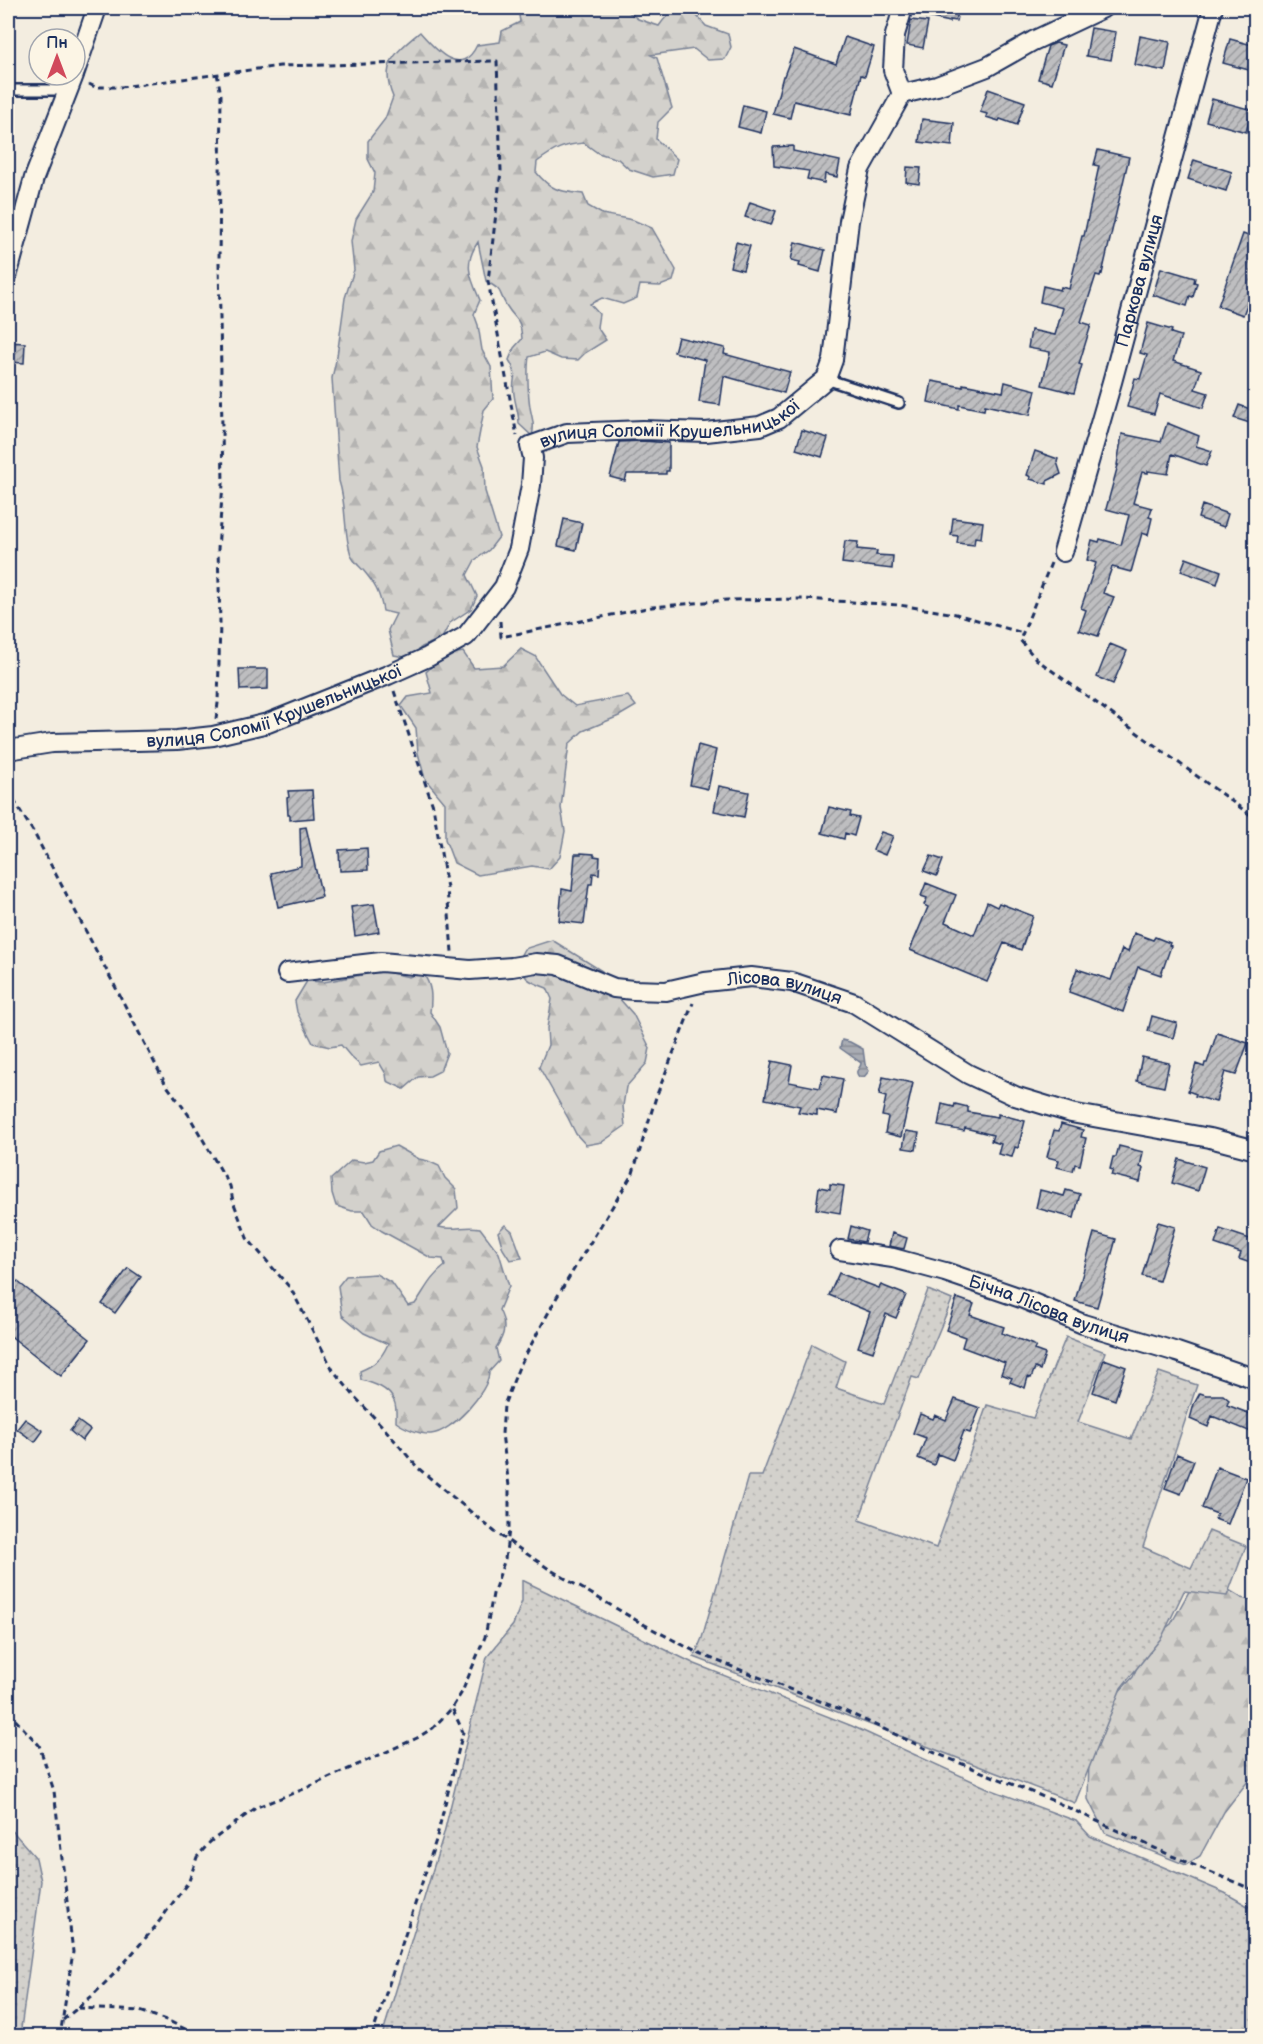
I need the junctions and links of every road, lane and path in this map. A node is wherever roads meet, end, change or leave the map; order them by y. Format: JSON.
{"nodes":[{"id":1,"x":97,"y":8,"type":"edge"},
{"id":2,"x":903,"y":8,"type":"edge"},
{"id":3,"x":1103,"y":8,"type":"edge"},
{"id":4,"x":1213,"y":8,"type":"edge"},
{"id":5,"x":87,"y":37,"type":"edge"},
{"id":6,"x":217,"y":73,"type":"junction"},
{"id":7,"x":87,"y":82,"type":"edge"},
{"id":8,"x":60,"y":87,"type":"edge"},
{"id":9,"x":69,"y":87,"type":"edge"},
{"id":10,"x":8,"y":90,"type":"edge"},
{"id":11,"x":902,"y":94,"type":"junction"},
{"id":12,"x":8,"y":273,"type":"edge"},
{"id":13,"x":826,"y":379,"type":"junction"},
{"id":14,"x":899,"y":403,"type":"dead end"},
{"id":15,"x":530,"y":446,"type":"junction"},
{"id":16,"x":1063,"y":552,"type":"joint"},
{"id":17,"x":498,"y":596,"type":"junction"},
{"id":18,"x":1023,"y":633,"type":"junction"},
{"id":19,"x":388,"y":675,"type":"junction"},
{"id":20,"x":213,"y":736,"type":"junction"},
{"id":21,"x":8,"y":750,"type":"edge"},
{"id":22,"x":8,"y":791,"type":"edge"},
{"id":23,"x":1256,"y":819,"type":"edge"},
{"id":24,"x":454,"y":968,"type":"junction"},
{"id":25,"x":287,"y":972,"type":"dead end"},
{"id":26,"x":697,"y":984,"type":"junction"},
{"id":27,"x":1256,"y":1150,"type":"edge"},
{"id":28,"x":840,"y":1250,"type":"dead end"},
{"id":29,"x":1256,"y":1379,"type":"edge"},
{"id":30,"x":508,"y":1541,"type":"junction"},
{"id":31,"x":452,"y":1708,"type":"junction"},
{"id":32,"x":8,"y":1712,"type":"edge"},
{"id":33,"x":13,"y":1717,"type":"junction"},
{"id":34,"x":8,"y":1718,"type":"edge"},
{"id":35,"x":1256,"y":1891,"type":"edge"},
{"id":36,"x":78,"y":2008,"type":"junction"},
{"id":37,"x":63,"y":2020,"type":"junction"},
{"id":38,"x":60,"y":2037,"type":"edge"},
{"id":39,"x":199,"y":2037,"type":"edge"},
{"id":40,"x":372,"y":2037,"type":"edge"}],
"edges":[{"from":1,"to":5,"type":"street"},
{"from":2,"to":11,"type":"street"},
{"from":3,"to":11,"type":"street"},
{"from":4,"to":16,"type":"street","name":"Паркова вулиця"},
{"from":6,"to":7,"type":"path"},
{"from":6,"to":15,"type":"path"},
{"from":6,"to":20,"type":"path"},
{"from":8,"to":10,"type":"lane"},
{"from":9,"to":12,"type":"street"},
{"from":11,"to":13,"type":"street"},
{"from":13,"to":14,"type":"lane"},
{"from":13,"to":15,"type":"street","name":"вулиця Соломії Крушельницької"},
{"from":15,"to":17,"type":"street","name":"вулиця Соломії Крушельницької"},
{"from":16,"to":18,"type":"path"},
{"from":17,"to":18,"type":"path"},
{"from":17,"to":19,"type":"street","name":"вулиця Соломії Крушельницької"},
{"from":18,"to":23,"type":"path"},
{"from":19,"to":20,"type":"street","name":"вулиця Соломії Крушельницької"},
{"from":19,"to":24,"type":"path"},
{"from":20,"to":21,"type":"street","name":"вулиця Соломії Крушельницької"},
{"from":22,"to":30,"type":"path"},
{"from":24,"to":25,"type":"street","name":"Лісова вулиця"},
{"from":24,"to":26,"type":"street","name":"Лісова вулиця"},
{"from":26,"to":27,"type":"street","name":"Лісова вулиця"},
{"from":26,"to":30,"type":"path"},
{"from":28,"to":29,"type":"street","name":"Бічна Лісова вулиця"},
{"from":30,"to":31,"type":"path"},
{"from":30,"to":35,"type":"path"},
{"from":31,"to":36,"type":"path"},
{"from":31,"to":40,"type":"path"},
{"from":32,"to":33,"type":"path"},
{"from":33,"to":34,"type":"path"},
{"from":33,"to":37,"type":"path"},
{"from":36,"to":37,"type":"path"},
{"from":36,"to":39,"type":"path"},
{"from":37,"to":38,"type":"path"}]}
